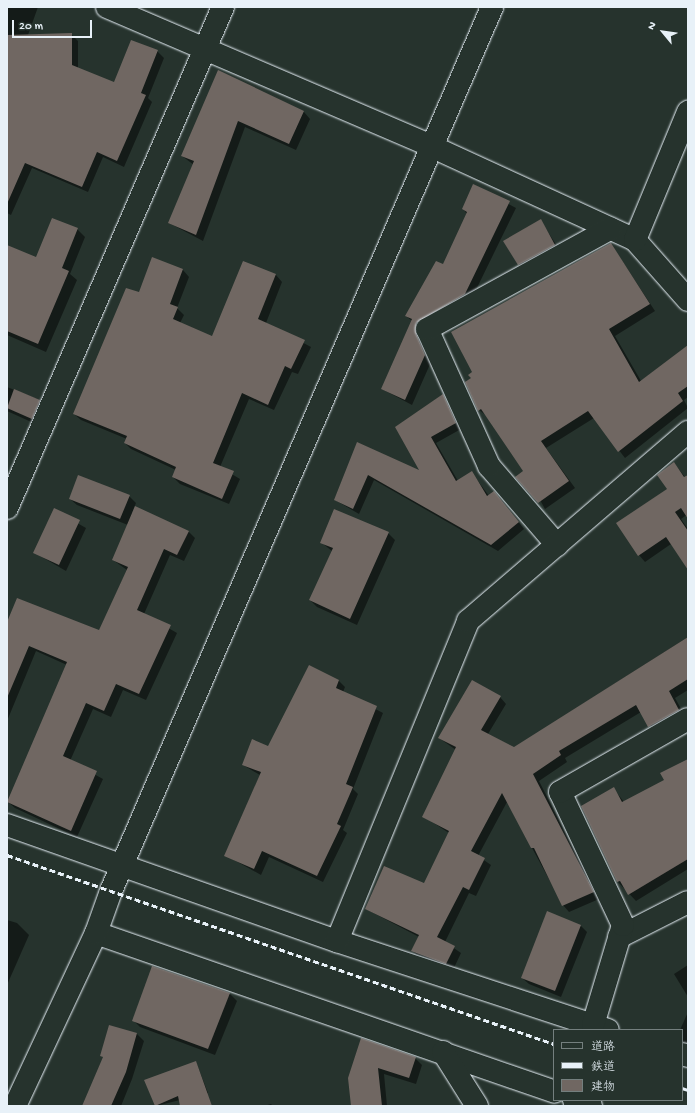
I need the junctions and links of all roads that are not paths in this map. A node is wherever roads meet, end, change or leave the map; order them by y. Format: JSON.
{"nodes":[{"id":1,"x":107,"y":7,"type":"edge"},
{"id":2,"x":223,"y":7,"type":"edge"},
{"id":3,"x":492,"y":7,"type":"edge"},
{"id":4,"x":205,"y":48,"type":"junction"},
{"id":5,"x":688,"y":112,"type":"edge"},
{"id":6,"x":682,"y":141,"type":"edge"},
{"id":7,"x":433,"y":147,"type":"junction"},
{"id":8,"x":610,"y":229,"type":"junction"},
{"id":9,"x":635,"y":240,"type":"junction"},
{"id":10,"x":688,"y":300,"type":"edge"},
{"id":11,"x":688,"y":432,"type":"edge"},
{"id":12,"x":7,"y":508,"type":"edge"},
{"id":13,"x":557,"y":545,"type":"junction"},
{"id":14,"x":688,"y":719,"type":"edge"},
{"id":15,"x":7,"y":825,"type":"edge"},
{"id":16,"x":123,"y":866,"type":"junction"},
{"id":17,"x":688,"y":902,"type":"edge"},
{"id":18,"x":96,"y":933,"type":"junction"},
{"id":19,"x":620,"y":937,"type":"junction"},
{"id":20,"x":337,"y":941,"type":"junction"},
{"id":21,"x":601,"y":1027,"type":"edge"},
{"id":22,"x":443,"y":1052,"type":"junction"},
{"id":23,"x":553,"y":1092,"type":"edge"},
{"id":24,"x":577,"y":1101,"type":"edge"},
{"id":25,"x":15,"y":1106,"type":"edge"},
{"id":26,"x":477,"y":1106,"type":"edge"},
{"id":27,"x":591,"y":1106,"type":"edge"}],
"edges":[{"from":1,"to":4,"type":"street"},
{"from":2,"to":4,"type":"street"},
{"from":3,"to":7,"type":"street"},
{"from":4,"to":7,"type":"street"},
{"from":4,"to":12,"type":"street"},
{"from":5,"to":6,"type":"street"},
{"from":6,"to":9,"type":"street"},
{"from":7,"to":8,"type":"street"},
{"from":7,"to":16,"type":"street"},
{"from":8,"to":9,"type":"street"},
{"from":8,"to":13,"type":"street"},
{"from":9,"to":10,"type":"street"},
{"from":11,"to":13,"type":"street"},
{"from":13,"to":20,"type":"street"},
{"from":14,"to":19,"type":"street"},
{"from":15,"to":16,"type":"street"},
{"from":16,"to":18,"type":"street"},
{"from":16,"to":20,"type":"street"},
{"from":17,"to":19,"type":"street"},
{"from":18,"to":22,"type":"street"},
{"from":18,"to":25,"type":"street"},
{"from":19,"to":21,"type":"street"},
{"from":20,"to":21,"type":"street"},
{"from":22,"to":23,"type":"street"},
{"from":22,"to":26,"type":"street"},
{"from":24,"to":27,"type":"street"}]}
